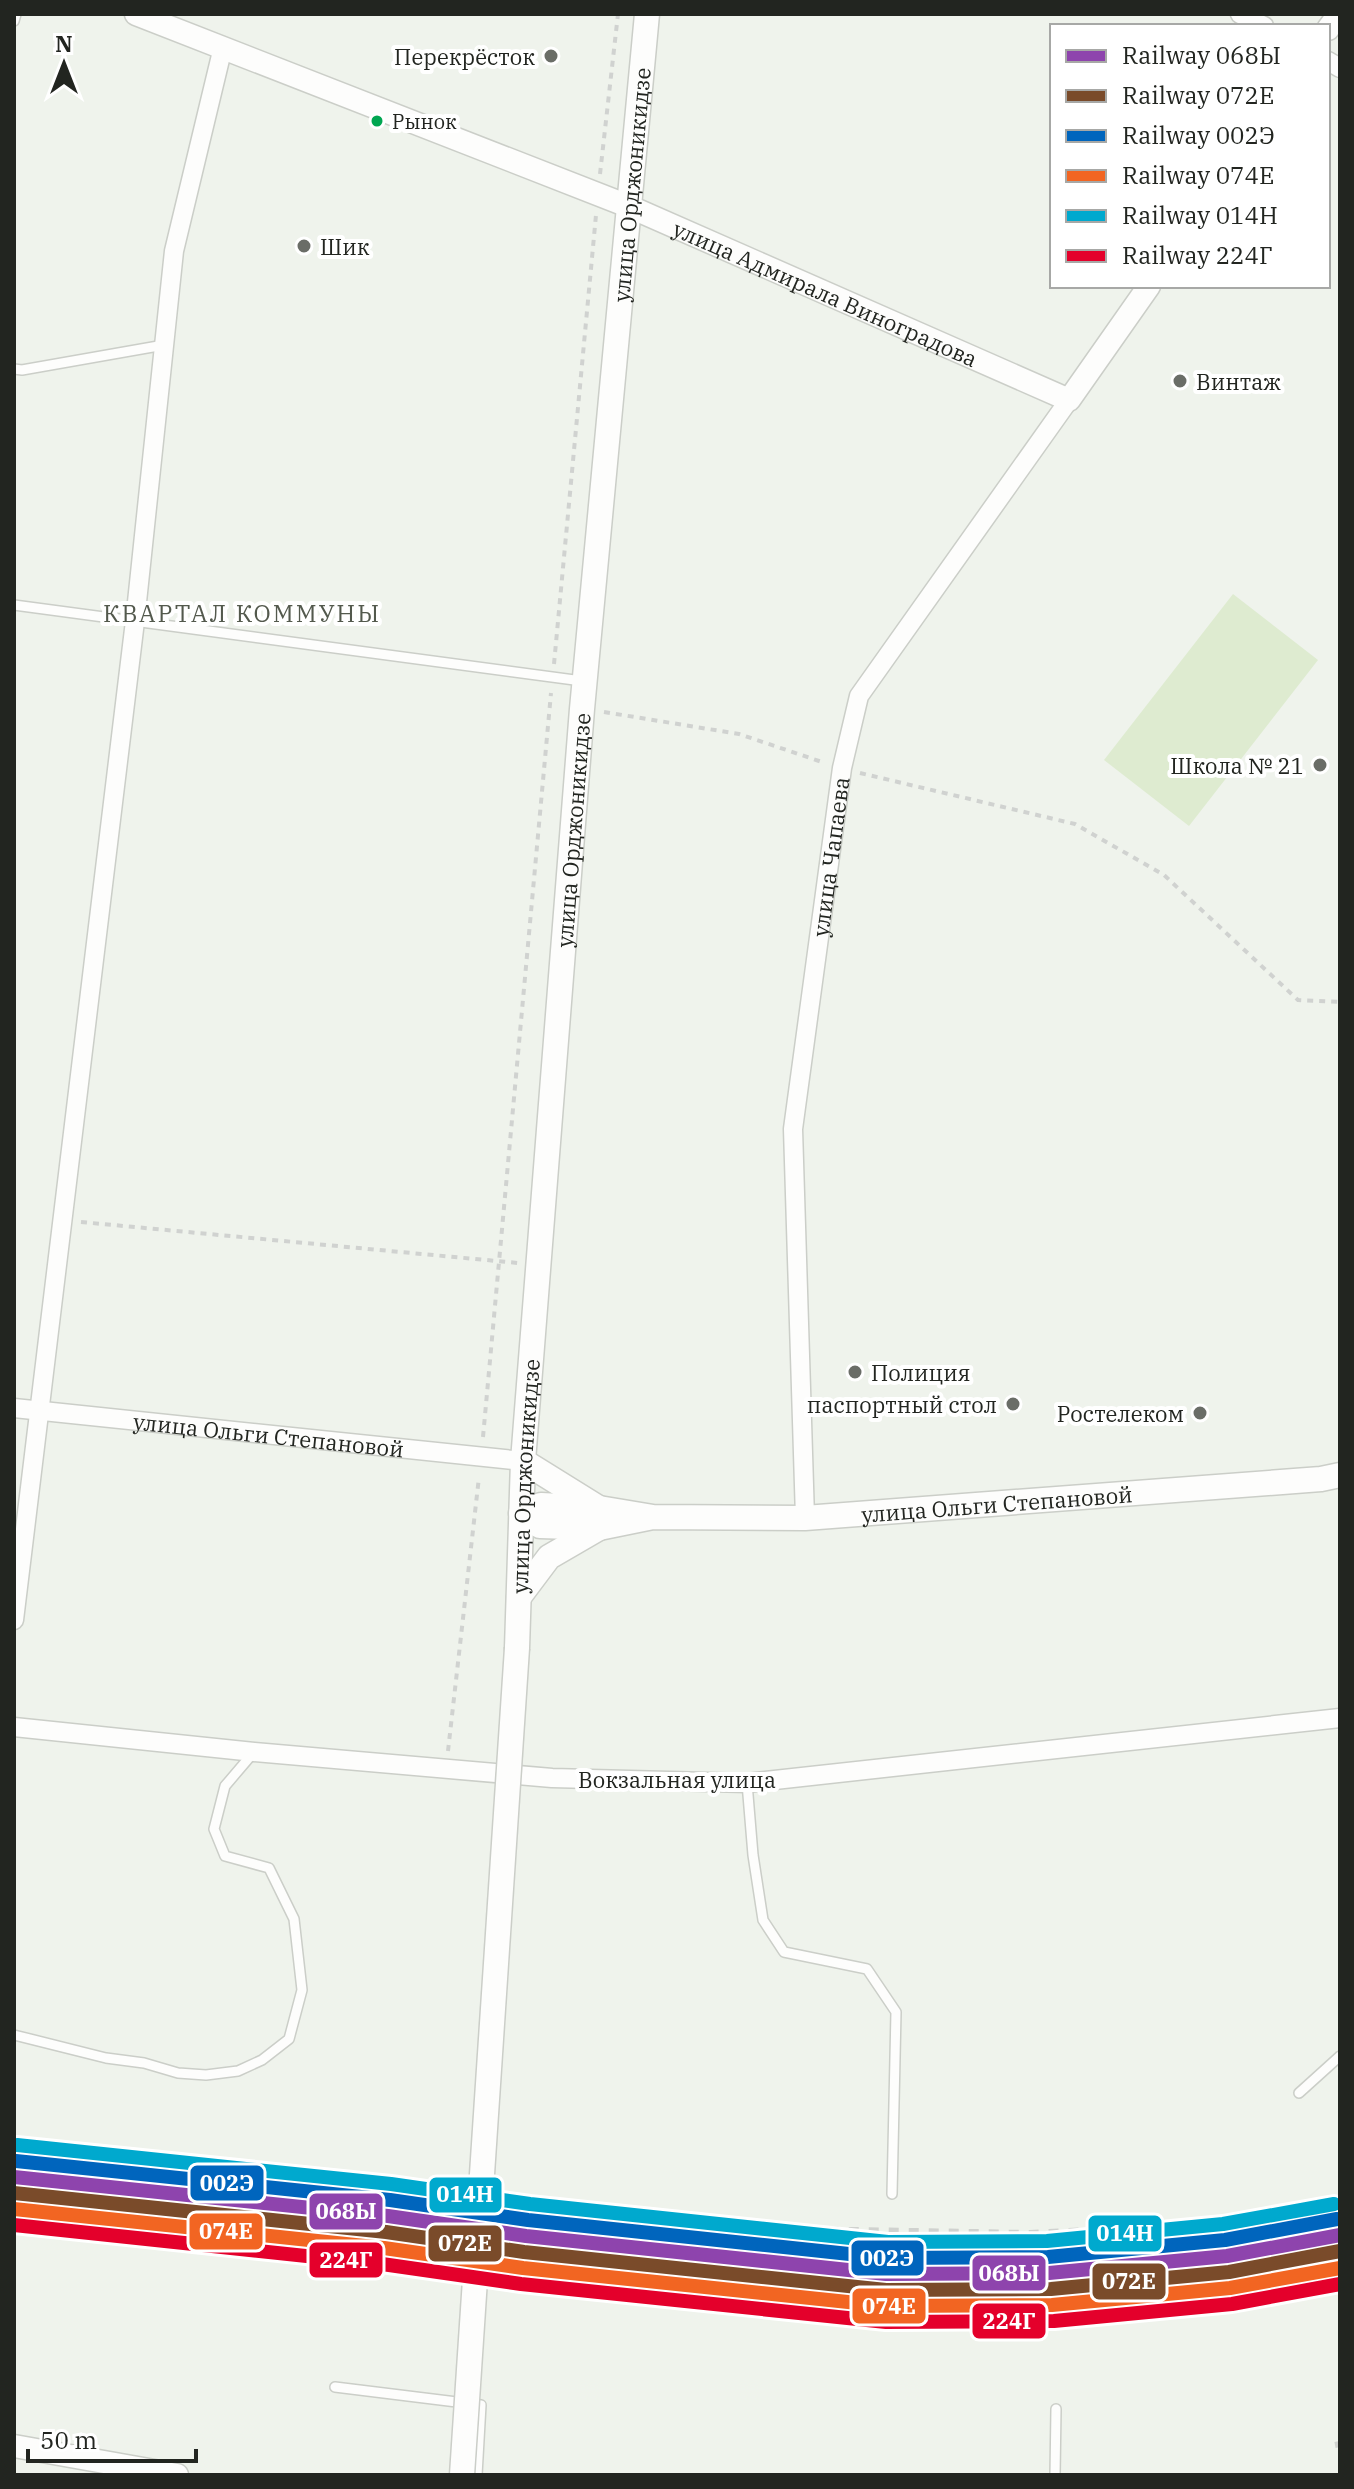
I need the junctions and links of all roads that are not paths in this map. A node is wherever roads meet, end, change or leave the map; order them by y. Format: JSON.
{"nodes":[{"id":1,"x":16,"y":14,"type":"edge"},
{"id":2,"x":136,"y":14,"type":"edge"},
{"id":3,"x":647,"y":14,"type":"edge"},
{"id":4,"x":1240,"y":14,"type":"edge"},
{"id":5,"x":14,"y":21,"type":"edge"},
{"id":6,"x":1260,"y":24,"type":"edge"},
{"id":7,"x":223,"y":47,"type":"junction"},
{"id":8,"x":628,"y":206,"type":"junction"},
{"id":9,"x":1148,"y":288,"type":"edge"},
{"id":10,"x":164,"y":345,"type":"junction"},
{"id":11,"x":14,"y":369,"type":"edge"},
{"id":12,"x":1069,"y":400,"type":"junction"},
{"id":13,"x":14,"y":605,"type":"edge"},
{"id":14,"x":135,"y":621,"type":"junction"},
{"id":15,"x":584,"y":681,"type":"junction"},
{"id":16,"x":14,"y":1408,"type":"edge"},
{"id":17,"x":39,"y":1411,"type":"junction"},
{"id":18,"x":523,"y":1461,"type":"junction"},
{"id":19,"x":1340,"y":1475,"type":"edge"},
{"id":20,"x":521,"y":1513,"type":"junction"},
{"id":21,"x":599,"y":1518,"type":"junction"},
{"id":22,"x":805,"y":1518,"type":"junction"},
{"id":23,"x":519,"y":1597,"type":"junction"},
{"id":24,"x":14,"y":1620,"type":"edge"},
{"id":25,"x":1340,"y":1718,"type":"edge"},
{"id":26,"x":14,"y":1727,"type":"edge"},
{"id":27,"x":254,"y":1752,"type":"junction"},
{"id":28,"x":747,"y":1783,"type":"junction"},
{"id":29,"x":14,"y":2035,"type":"edge"},
{"id":30,"x":1340,"y":2056,"type":"edge"},
{"id":31,"x":1299,"y":2093,"type":"dead end"},
{"id":32,"x":892,"y":2194,"type":"dead end"},
{"id":33,"x":335,"y":2387,"type":"dead end"},
{"id":34,"x":1056,"y":2409,"type":"dead end"},
{"id":35,"x":14,"y":2446,"type":"edge"},
{"id":36,"x":177,"y":2475,"type":"edge"},
{"id":37,"x":462,"y":2475,"type":"edge"},
{"id":38,"x":477,"y":2475,"type":"edge"},
{"id":39,"x":1055,"y":2475,"type":"edge"}],
"edges":[{"from":1,"to":5,"type":"lane"},
{"from":2,"to":7,"type":"street","name":"улица Адмирала Виноградова"},
{"from":3,"to":8,"type":"main road","name":"улица Орджоникидзе"},
{"from":4,"to":6,"type":"street"},
{"from":7,"to":8,"type":"street","name":"улица Адмирала Виноградова"},
{"from":7,"to":10,"type":"street"},
{"from":8,"to":12,"type":"street","name":"улица Адмирала Виноградова"},
{"from":8,"to":15,"type":"main road","name":"улица Орджоникидзе"},
{"from":9,"to":12,"type":"street","name":"улица Чапаева"},
{"from":10,"to":11,"type":"lane"},
{"from":10,"to":14,"type":"street"},
{"from":12,"to":22,"type":"street","name":"улица Чапаева"},
{"from":13,"to":14,"type":"lane"},
{"from":14,"to":15,"type":"lane"},
{"from":14,"to":17,"type":"street"},
{"from":15,"to":18,"type":"main road","name":"улица Орджоникидзе"},
{"from":16,"to":17,"type":"street","name":"улица Ольги Степановой"},
{"from":17,"to":18,"type":"street","name":"улица Ольги Степановой"},
{"from":17,"to":24,"type":"street"},
{"from":18,"to":20,"type":"main road","name":"улица Орджоникидзе"},
{"from":18,"to":21,"type":"main road"},
{"from":19,"to":22,"type":"main road","name":"улица Ольги Степановой"},
{"from":20,"to":21,"type":"main road","name":"улица Ольги Степановой"},
{"from":20,"to":23,"type":"main road","name":"улица Орджоникидзе"},
{"from":21,"to":22,"type":"main road","name":"улица Ольги Степановой"},
{"from":21,"to":23,"type":"main road"},
{"from":23,"to":37,"type":"main road","name":"улица Орджоникидзе","bridge":true},
{"from":25,"to":28,"type":"street","name":"Вокзальная улица"},
{"from":26,"to":27,"type":"street","name":"Вокзальная улица"},
{"from":27,"to":28,"type":"street","name":"Вокзальная улица"},
{"from":27,"to":29,"type":"lane"},
{"from":28,"to":32,"type":"lane"},
{"from":30,"to":31,"type":"lane"},
{"from":33,"to":38,"type":"lane"},
{"from":34,"to":39,"type":"lane"},
{"from":35,"to":36,"type":"street"}]}
